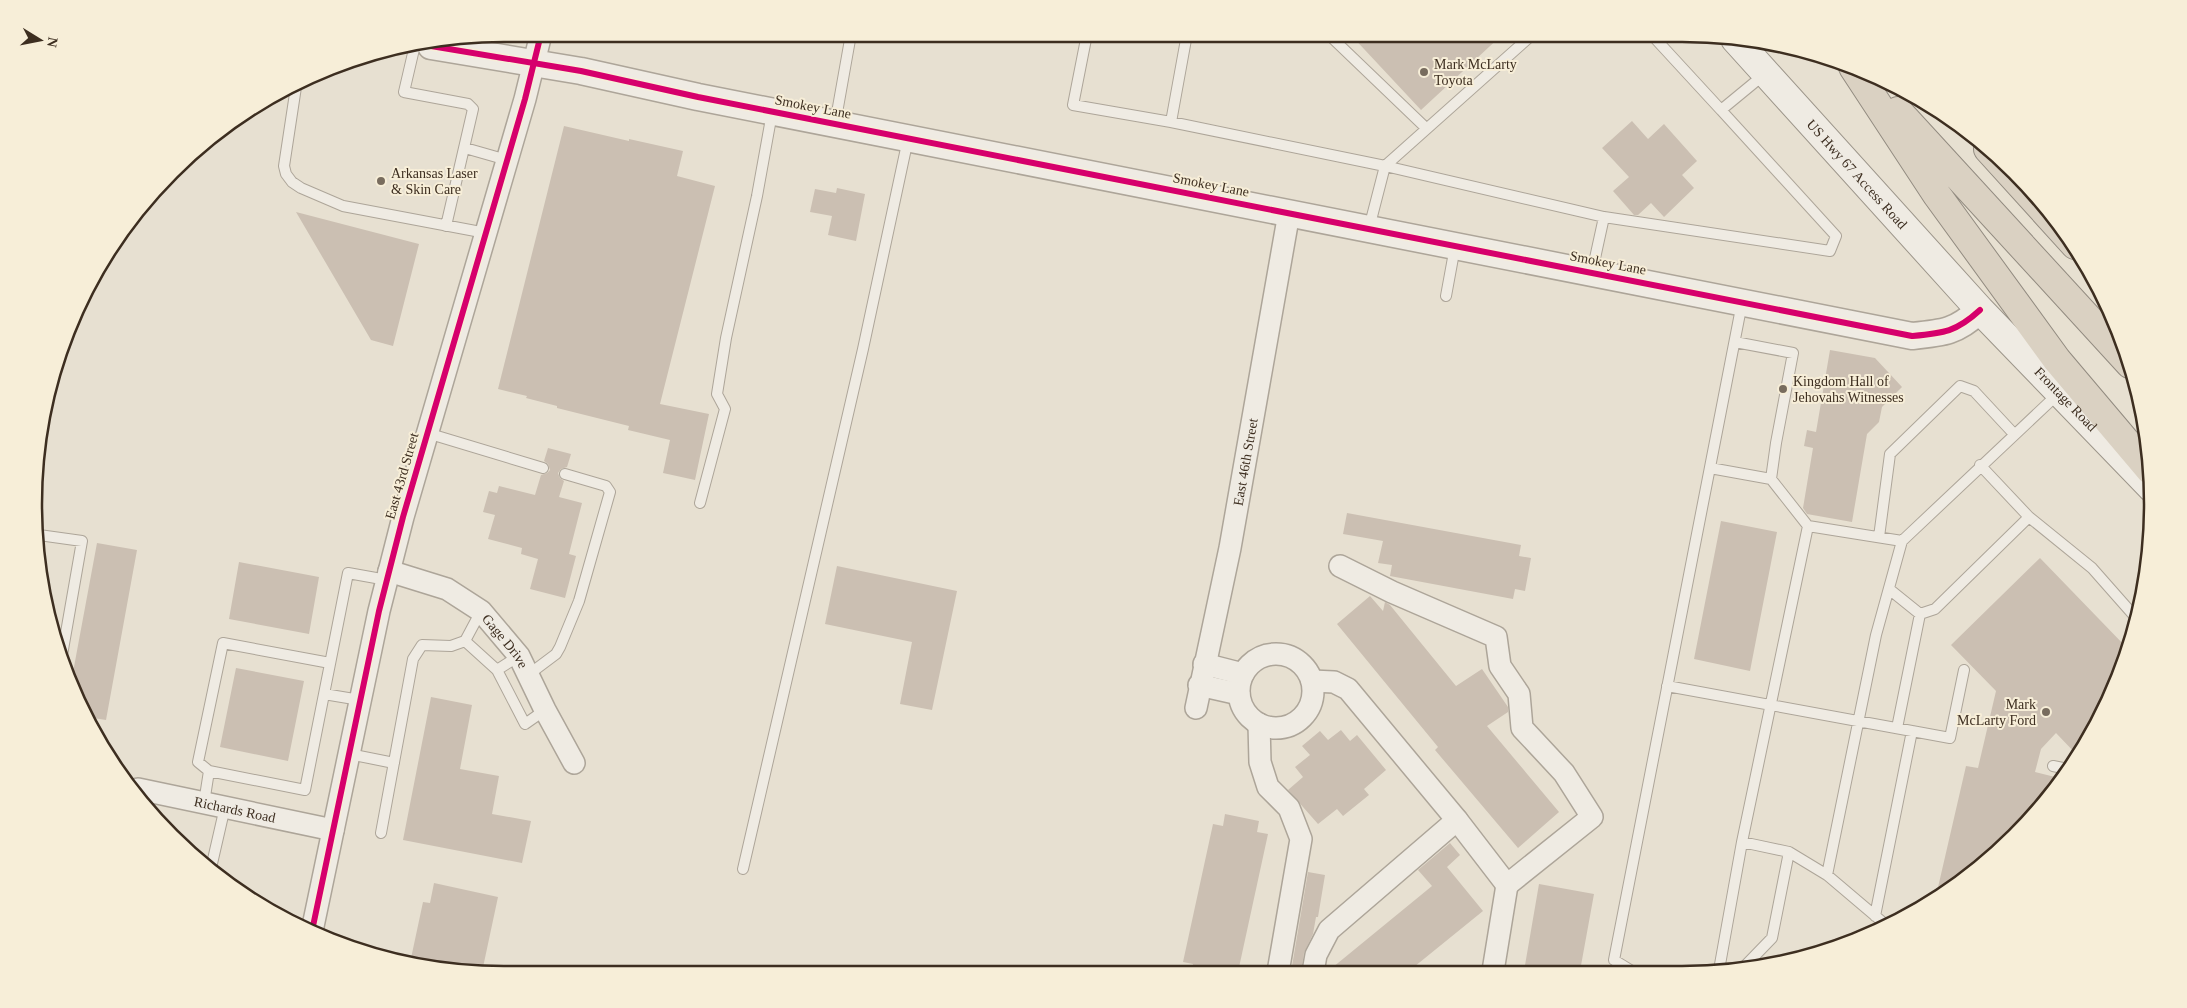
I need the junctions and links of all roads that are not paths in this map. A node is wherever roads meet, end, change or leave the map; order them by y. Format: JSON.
{"nodes":[{"id":1,"x":539,"y":42,"type":"edge"},
{"id":2,"x":850,"y":42,"type":"edge"},
{"id":3,"x":1085,"y":42,"type":"edge"},
{"id":4,"x":1186,"y":42,"type":"edge"},
{"id":5,"x":1336,"y":42,"type":"edge"},
{"id":6,"x":1524,"y":42,"type":"edge"},
{"id":7,"x":1658,"y":42,"type":"edge"},
{"id":8,"x":1741,"y":46,"type":"edge"},
{"id":9,"x":437,"y":47,"type":"edge"},
{"id":10,"x":414,"y":51,"type":"edge"},
{"id":11,"x":534,"y":64,"type":"junction"},
{"id":12,"x":1766,"y":73,"type":"junction"},
{"id":13,"x":1860,"y":78,"type":"edge"},
{"id":14,"x":1872,"y":83,"type":"edge"},
{"id":15,"x":295,"y":93,"type":"edge"},
{"id":16,"x":1721,"y":110,"type":"junction"},
{"id":17,"x":772,"y":112,"type":"junction"},
{"id":18,"x":1171,"y":122,"type":"junction"},
{"id":19,"x":835,"y":124,"type":"junction"},
{"id":20,"x":1426,"y":128,"type":"junction"},
{"id":21,"x":908,"y":138,"type":"junction"},
{"id":22,"x":465,"y":148,"type":"junction"},
{"id":23,"x":507,"y":160,"type":"junction"},
{"id":24,"x":1385,"y":166,"type":"junction"},
{"id":25,"x":1289,"y":213,"type":"junction"},
{"id":26,"x":1604,"y":217,"type":"junction"},
{"id":27,"x":446,"y":226,"type":"junction"},
{"id":28,"x":1369,"y":229,"type":"junction"},
{"id":29,"x":486,"y":233,"type":"junction"},
{"id":30,"x":1456,"y":246,"type":"junction"},
{"id":31,"x":1592,"y":273,"type":"junction"},
{"id":32,"x":1446,"y":296,"type":"dead end"},
{"id":33,"x":1743,"y":302,"type":"junction"},
{"id":34,"x":1980,"y":310,"type":"junction"},
{"id":35,"x":1735,"y":342,"type":"junction"},
{"id":36,"x":2118,"y":351,"type":"edge"},
{"id":37,"x":2059,"y":392,"type":"junction"},
{"id":38,"x":428,"y":433,"type":"junction"},
{"id":39,"x":2014,"y":434,"type":"junction"},
{"id":40,"x":2143,"y":461,"type":"edge"},
{"id":41,"x":1980,"y":466,"type":"junction"},
{"id":42,"x":543,"y":468,"type":"dead end"},
{"id":43,"x":1710,"y":468,"type":"junction"},
{"id":44,"x":565,"y":474,"type":"dead end"},
{"id":45,"x":1771,"y":479,"type":"junction"},
{"id":46,"x":2144,"y":480,"type":"edge"},
{"id":47,"x":700,"y":503,"type":"dead end"},
{"id":48,"x":2029,"y":517,"type":"junction"},
{"id":49,"x":1808,"y":526,"type":"junction"},
{"id":50,"x":43,"y":536,"type":"edge"},
{"id":51,"x":1879,"y":537,"type":"junction"},
{"id":52,"x":1902,"y":541,"type":"junction"},
{"id":53,"x":1340,"y":566,"type":"dead end"},
{"id":54,"x":388,"y":575,"type":"junction"},
{"id":55,"x":1889,"y":589,"type":"junction"},
{"id":56,"x":482,"y":611,"type":"junction"},
{"id":57,"x":2131,"y":613,"type":"edge"},
{"id":58,"x":1920,"y":614,"type":"junction"},
{"id":59,"x":466,"y":641,"type":"junction"},
{"id":60,"x":64,"y":643,"type":"edge"},
{"id":61,"x":519,"y":656,"type":"junction"},
{"id":62,"x":330,"y":663,"type":"junction"},
{"id":63,"x":1204,"y":664,"type":"junction"},
{"id":64,"x":497,"y":670,"type":"junction"},
{"id":65,"x":1964,"y":670,"type":"dead end"},
{"id":66,"x":528,"y":675,"type":"junction"},
{"id":67,"x":1312,"y":681,"type":"junction"},
{"id":68,"x":1241,"y":684,"type":"junction"},
{"id":69,"x":1199,"y":686,"type":"junction"},
{"id":70,"x":1667,"y":686,"type":"junction"},
{"id":71,"x":324,"y":694,"type":"junction"},
{"id":72,"x":360,"y":700,"type":"junction"},
{"id":73,"x":1770,"y":705,"type":"junction"},
{"id":74,"x":1196,"y":708,"type":"dead end"},
{"id":75,"x":545,"y":710,"type":"junction"},
{"id":76,"x":1859,"y":720,"type":"junction"},
{"id":77,"x":1259,"y":724,"type":"junction"},
{"id":78,"x":1898,"y":728,"type":"junction"},
{"id":79,"x":1912,"y":731,"type":"junction"},
{"id":80,"x":349,"y":754,"type":"junction"},
{"id":81,"x":394,"y":763,"type":"junction"},
{"id":82,"x":574,"y":763,"type":"dead end"},
{"id":83,"x":2053,"y":766,"type":"dead end"},
{"id":84,"x":2061,"y":768,"type":"edge"},
{"id":85,"x":210,"y":771,"type":"junction"},
{"id":86,"x":142,"y":790,"type":"edge"},
{"id":87,"x":204,"y":803,"type":"junction"},
{"id":88,"x":225,"y":807,"type":"junction"},
{"id":89,"x":1457,"y":820,"type":"junction"},
{"id":90,"x":333,"y":830,"type":"junction"},
{"id":91,"x":381,"y":833,"type":"dead end"},
{"id":92,"x":1742,"y":842,"type":"junction"},
{"id":93,"x":1789,"y":852,"type":"junction"},
{"id":94,"x":213,"y":862,"type":"edge"},
{"id":95,"x":743,"y":869,"type":"dead end"},
{"id":96,"x":1826,"y":875,"type":"junction"},
{"id":97,"x":1507,"y":885,"type":"junction"},
{"id":98,"x":1875,"y":916,"type":"junction"},
{"id":99,"x":1881,"y":921,"type":"edge"},
{"id":100,"x":313,"y":924,"type":"edge"},
{"id":101,"x":1750,"y":961,"type":"edge"},
{"id":102,"x":1720,"y":964,"type":"edge"},
{"id":103,"x":1279,"y":966,"type":"edge"},
{"id":104,"x":1314,"y":966,"type":"edge"},
{"id":105,"x":1494,"y":966,"type":"edge"},
{"id":106,"x":1625,"y":966,"type":"edge"}],
"edges":[{"from":1,"to":11,"type":"street","name":"East 43rd Street"},
{"from":2,"to":19,"type":"lane"},
{"from":3,"to":18,"type":"lane"},
{"from":4,"to":18,"type":"lane"},
{"from":5,"to":20,"type":"lane"},
{"from":6,"to":20,"type":"lane"},
{"from":7,"to":16,"type":"lane"},
{"from":8,"to":12,"type":"main road","name":"US Hwy 67 Access Road"},
{"from":9,"to":11,"type":"street","name":"Smokey Lane"},
{"from":10,"to":22,"type":"lane"},
{"from":11,"to":17,"type":"street","name":"Smokey Lane"},
{"from":11,"to":23,"type":"street","name":"East 43rd Street"},
{"from":12,"to":16,"type":"lane"},
{"from":12,"to":34,"type":"main road","name":"US Hwy 67 Access Road"},
{"from":13,"to":40,"type":"highway"},
{"from":14,"to":36,"type":"highway"},
{"from":15,"to":27,"type":"lane"},
{"from":16,"to":26,"type":"lane"},
{"from":17,"to":19,"type":"street","name":"Smokey Lane"},
{"from":17,"to":47,"type":"lane"},
{"from":18,"to":24,"type":"lane"},
{"from":19,"to":21,"type":"street","name":"Smokey Lane"},
{"from":20,"to":24,"type":"lane"},
{"from":21,"to":25,"type":"street","name":"Smokey Lane"},
{"from":21,"to":95,"type":"lane"},
{"from":22,"to":23,"type":"lane"},
{"from":22,"to":27,"type":"lane"},
{"from":23,"to":29,"type":"street","name":"East 43rd Street"},
{"from":24,"to":26,"type":"lane"},
{"from":24,"to":28,"type":"lane"},
{"from":25,"to":28,"type":"street","name":"Smokey Lane"},
{"from":25,"to":63,"type":"street","name":"East 46th Street"},
{"from":26,"to":31,"type":"lane"},
{"from":27,"to":29,"type":"lane"},
{"from":28,"to":30,"type":"street","name":"Smokey Lane"},
{"from":29,"to":38,"type":"street","name":"East 43rd Street"},
{"from":30,"to":31,"type":"street","name":"Smokey Lane"},
{"from":30,"to":32,"type":"lane"},
{"from":31,"to":33,"type":"street","name":"Smokey Lane"},
{"from":33,"to":34,"type":"street","name":"Smokey Lane"},
{"from":33,"to":35,"type":"lane"},
{"from":34,"to":37,"type":"main road","name":"Frontage Road"},
{"from":35,"to":43,"type":"lane"},
{"from":35,"to":45,"type":"lane"},
{"from":37,"to":39,"type":"lane"},
{"from":37,"to":46,"type":"main road","name":"Frontage Road"},
{"from":38,"to":42,"type":"lane"},
{"from":38,"to":54,"type":"street","name":"East 43rd Street"},
{"from":39,"to":41,"type":"lane"},
{"from":39,"to":51,"type":"lane"},
{"from":41,"to":48,"type":"lane"},
{"from":41,"to":52,"type":"lane"},
{"from":43,"to":45,"type":"lane"},
{"from":43,"to":70,"type":"lane"},
{"from":44,"to":66,"type":"lane"},
{"from":45,"to":49,"type":"lane"},
{"from":48,"to":57,"type":"lane"},
{"from":48,"to":58,"type":"lane"},
{"from":49,"to":51,"type":"lane"},
{"from":49,"to":73,"type":"lane"},
{"from":50,"to":60,"type":"lane"},
{"from":51,"to":52,"type":"lane"},
{"from":52,"to":55,"type":"lane"},
{"from":53,"to":97,"type":"street"},
{"from":54,"to":56,"type":"street","name":"Gage Drive"},
{"from":54,"to":62,"type":"lane"},
{"from":54,"to":72,"type":"street","name":"East 43rd Street"},
{"from":55,"to":58,"type":"lane"},
{"from":55,"to":76,"type":"lane"},
{"from":56,"to":59,"type":"lane"},
{"from":56,"to":61,"type":"street","name":"Gage Drive"},
{"from":58,"to":78,"type":"lane"},
{"from":59,"to":64,"type":"lane"},
{"from":59,"to":81,"type":"lane"},
{"from":61,"to":64,"type":"lane"},
{"from":61,"to":66,"type":"street","name":"Gage Drive"},
{"from":62,"to":71,"type":"lane"},
{"from":62,"to":85,"type":"lane"},
{"from":63,"to":68,"type":"street"},
{"from":63,"to":69,"type":"street","name":"East 46th Street"},
{"from":64,"to":75,"type":"lane"},
{"from":65,"to":79,"type":"lane"},
{"from":66,"to":75,"type":"street","name":"Gage Drive"},
{"from":67,"to":68,"type":"street"},
{"from":67,"to":77,"type":"street"},
{"from":67,"to":89,"type":"street"},
{"from":68,"to":69,"type":"street"},
{"from":68,"to":77,"type":"street"},
{"from":69,"to":74,"type":"street","name":"East 46th Street"},
{"from":70,"to":73,"type":"lane"},
{"from":70,"to":106,"type":"lane"},
{"from":71,"to":72,"type":"lane"},
{"from":71,"to":85,"type":"lane"},
{"from":72,"to":80,"type":"street","name":"East 43rd Street"},
{"from":73,"to":76,"type":"lane"},
{"from":73,"to":92,"type":"lane"},
{"from":75,"to":82,"type":"street","name":"Gage Drive"},
{"from":76,"to":78,"type":"lane"},
{"from":76,"to":96,"type":"lane"},
{"from":77,"to":103,"type":"street"},
{"from":78,"to":79,"type":"lane"},
{"from":79,"to":98,"type":"lane"},
{"from":80,"to":81,"type":"lane"},
{"from":80,"to":90,"type":"street","name":"East 43rd Street"},
{"from":81,"to":91,"type":"lane"},
{"from":83,"to":84,"type":"lane"},
{"from":85,"to":87,"type":"lane"},
{"from":86,"to":87,"type":"street","name":"Richards Road"},
{"from":87,"to":88,"type":"street","name":"Richards Road"},
{"from":88,"to":90,"type":"street","name":"Richards Road"},
{"from":88,"to":94,"type":"lane"},
{"from":89,"to":97,"type":"street"},
{"from":89,"to":104,"type":"street"},
{"from":90,"to":100,"type":"street","name":"East 43rd Street"},
{"from":92,"to":93,"type":"lane"},
{"from":92,"to":102,"type":"lane"},
{"from":93,"to":96,"type":"lane"},
{"from":93,"to":101,"type":"lane"},
{"from":96,"to":98,"type":"lane"},
{"from":97,"to":105,"type":"street"},
{"from":98,"to":99,"type":"lane"}]}
